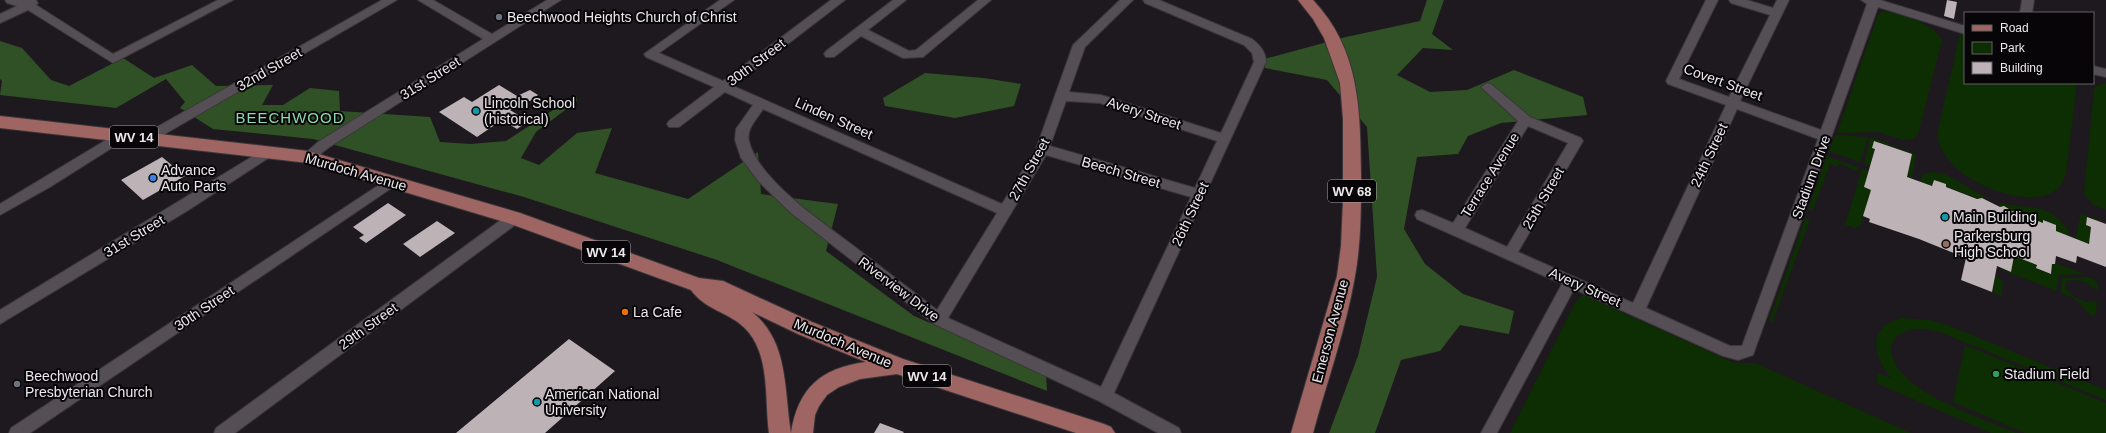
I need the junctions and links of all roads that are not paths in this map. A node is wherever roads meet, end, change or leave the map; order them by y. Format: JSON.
{"nodes":[{"id":1,"x":11,"y":0,"type":"edge"},
{"id":2,"x":227,"y":0,"type":"edge"},
{"id":3,"x":391,"y":0,"type":"edge"},
{"id":4,"x":424,"y":0,"type":"edge"},
{"id":5,"x":554,"y":0,"type":"edge"},
{"id":6,"x":728,"y":0,"type":"edge"},
{"id":7,"x":839,"y":0,"type":"edge"},
{"id":8,"x":900,"y":0,"type":"edge"},
{"id":9,"x":985,"y":0,"type":"edge"},
{"id":10,"x":1128,"y":0,"type":"edge"},
{"id":11,"x":1149,"y":0,"type":"edge"},
{"id":12,"x":1305,"y":0,"type":"edge"},
{"id":13,"x":1712,"y":0,"type":"edge"},
{"id":14,"x":1735,"y":0,"type":"edge"},
{"id":15,"x":1783,"y":0,"type":"edge"},
{"id":16,"x":2028,"y":0,"type":"edge"},
{"id":17,"x":1870,"y":1,"type":"edge"},
{"id":18,"x":33,"y":2,"type":"edge"},
{"id":19,"x":1904,"y":6,"type":"edge"},
{"id":20,"x":2026,"y":12,"type":"edge"},
{"id":21,"x":1777,"y":13,"type":"junction"},
{"id":22,"x":0,"y":19,"type":"edge"},
{"id":23,"x":1964,"y":30,"type":"edge"},
{"id":24,"x":860,"y":31,"type":"junction"},
{"id":25,"x":492,"y":39,"type":"junction"},
{"id":26,"x":830,"y":54,"type":"dead end"},
{"id":27,"x":2094,"y":70,"type":"edge"},
{"id":28,"x":2106,"y":74,"type":"edge"},
{"id":29,"x":724,"y":86,"type":"junction"},
{"id":30,"x":1487,"y":88,"type":"dead end"},
{"id":31,"x":1061,"y":96,"type":"junction"},
{"id":32,"x":761,"y":103,"type":"junction"},
{"id":33,"x":1733,"y":103,"type":"junction"},
{"id":34,"x":1525,"y":120,"type":"junction"},
{"id":35,"x":0,"y":122,"type":"edge"},
{"id":36,"x":674,"y":124,"type":"dead end"},
{"id":37,"x":121,"y":136,"type":"junction"},
{"id":38,"x":1826,"y":137,"type":"junction"},
{"id":39,"x":146,"y":139,"type":"junction"},
{"id":40,"x":1224,"y":139,"type":"junction"},
{"id":41,"x":1043,"y":149,"type":"junction"},
{"id":42,"x":268,"y":152,"type":"junction"},
{"id":43,"x":308,"y":157,"type":"junction"},
{"id":44,"x":391,"y":182,"type":"junction"},
{"id":45,"x":1199,"y":194,"type":"junction"},
{"id":46,"x":0,"y":210,"type":"edge"},
{"id":47,"x":1005,"y":211,"type":"junction"},
{"id":48,"x":1422,"y":215,"type":"dead end"},
{"id":49,"x":514,"y":218,"type":"junction"},
{"id":50,"x":1456,"y":230,"type":"junction"},
{"id":51,"x":1510,"y":254,"type":"junction"},
{"id":52,"x":1571,"y":281,"type":"junction"},
{"id":53,"x":698,"y":285,"type":"junction"},
{"id":54,"x":1637,"y":311,"type":"junction"},
{"id":55,"x":0,"y":318,"type":"edge"},
{"id":56,"x":939,"y":320,"type":"junction"},
{"id":57,"x":756,"y":328,"type":"junction"},
{"id":58,"x":805,"y":328,"type":"junction"},
{"id":59,"x":1748,"y":351,"type":"joint"},
{"id":60,"x":898,"y":366,"type":"junction"},
{"id":61,"x":1105,"y":396,"type":"junction"},
{"id":62,"x":17,"y":433,"type":"edge"},
{"id":63,"x":222,"y":433,"type":"edge"},
{"id":64,"x":780,"y":433,"type":"edge"},
{"id":65,"x":802,"y":433,"type":"edge"},
{"id":66,"x":1101,"y":433,"type":"edge"},
{"id":67,"x":1173,"y":433,"type":"edge"},
{"id":68,"x":1302,"y":433,"type":"edge"},
{"id":69,"x":1489,"y":433,"type":"edge"}],
"edges":[{"from":1,"to":18,"type":"street"},
{"from":2,"to":18,"type":"street"},
{"from":3,"to":39,"type":"street","name":"32nd Street"},
{"from":4,"to":25,"type":"street"},
{"from":5,"to":25,"type":"street","name":"31st Street"},
{"from":6,"to":29,"type":"street","name":"Linden Street"},
{"from":7,"to":29,"type":"street","name":"30th Street"},
{"from":8,"to":24,"type":"street"},
{"from":9,"to":24,"type":"street"},
{"from":10,"to":31,"type":"street","name":"27th Street"},
{"from":11,"to":40,"type":"street","name":"26th Street"},
{"from":12,"to":68,"type":"main road","name":"Emerson Avenue","number":"WV 68"},
{"from":13,"to":33,"type":"street","name":"Covert Street"},
{"from":14,"to":21,"type":"street"},
{"from":15,"to":21,"type":"street","name":"24th Street"},
{"from":16,"to":20,"type":"street"},
{"from":17,"to":19,"type":"street"},
{"from":17,"to":38,"type":"street","name":"Stadium Drive"},
{"from":18,"to":22,"type":"street"},
{"from":19,"to":23,"type":"street"},
{"from":21,"to":33,"type":"street","name":"24th Street"},
{"from":24,"to":26,"type":"street"},
{"from":25,"to":43,"type":"street","name":"31st Street"},
{"from":27,"to":28,"type":"street"},
{"from":29,"to":32,"type":"street","name":"Linden Street"},
{"from":29,"to":36,"type":"street","name":"30th Street"},
{"from":30,"to":34,"type":"street"},
{"from":31,"to":40,"type":"street","name":"Avery Street"},
{"from":31,"to":41,"type":"street","name":"27th Street"},
{"from":32,"to":47,"type":"street","name":"Linden Street"},
{"from":32,"to":56,"type":"street","name":"Riverview Drive"},
{"from":33,"to":38,"type":"street","name":"Covert Street"},
{"from":33,"to":54,"type":"street","name":"24th Street"},
{"from":34,"to":50,"type":"street","name":"Terrace Avenue"},
{"from":34,"to":51,"type":"street","name":"25th Street"},
{"from":35,"to":37,"type":"main road","name":"Murdoch Avenue","number":"WV 14"},
{"from":37,"to":39,"type":"main road","name":"Murdoch Avenue","number":"WV 14"},
{"from":37,"to":46,"type":"street"},
{"from":38,"to":59,"type":"street","name":"Stadium Drive"},
{"from":39,"to":42,"type":"main road","name":"Murdoch Avenue","number":"WV 14"},
{"from":40,"to":45,"type":"street","name":"26th Street"},
{"from":41,"to":45,"type":"street","name":"Beech Street"},
{"from":41,"to":47,"type":"street","name":"27th Street"},
{"from":42,"to":43,"type":"main road","name":"Murdoch Avenue","number":"WV 14"},
{"from":42,"to":55,"type":"street","name":"31st Street"},
{"from":43,"to":44,"type":"main road","name":"Murdoch Avenue","number":"WV 14"},
{"from":44,"to":49,"type":"main road","name":"Murdoch Avenue","number":"WV 14"},
{"from":44,"to":62,"type":"street","name":"30th Street"},
{"from":45,"to":61,"type":"street","name":"26th Street"},
{"from":47,"to":56,"type":"street","name":"27th Street"},
{"from":48,"to":50,"type":"street","name":"Avery Street"},
{"from":49,"to":53,"type":"main road","name":"Murdoch Avenue","number":"WV 14"},
{"from":49,"to":63,"type":"street","name":"29th Street"},
{"from":50,"to":51,"type":"street","name":"Avery Street"},
{"from":51,"to":52,"type":"street","name":"Avery Street"},
{"from":52,"to":54,"type":"street","name":"Avery Street"},
{"from":52,"to":69,"type":"street"},
{"from":53,"to":57,"type":"main road","name":"Murdoch Avenue","number":"WV 14"},
{"from":53,"to":58,"type":"main road","name":"Murdoch Avenue","number":"WV 14"},
{"from":54,"to":59,"type":"street","name":"Avery Street"},
{"from":56,"to":61,"type":"street","name":"Riverview Drive"},
{"from":57,"to":58,"type":"main road"},
{"from":57,"to":64,"type":"main road"},
{"from":58,"to":60,"type":"main road","name":"Murdoch Avenue","number":"WV 14"},
{"from":60,"to":65,"type":"main road"},
{"from":60,"to":66,"type":"main road","name":"Murdoch Avenue","number":"WV 14"},
{"from":61,"to":67,"type":"street","name":"Riverview Drive"}]}
